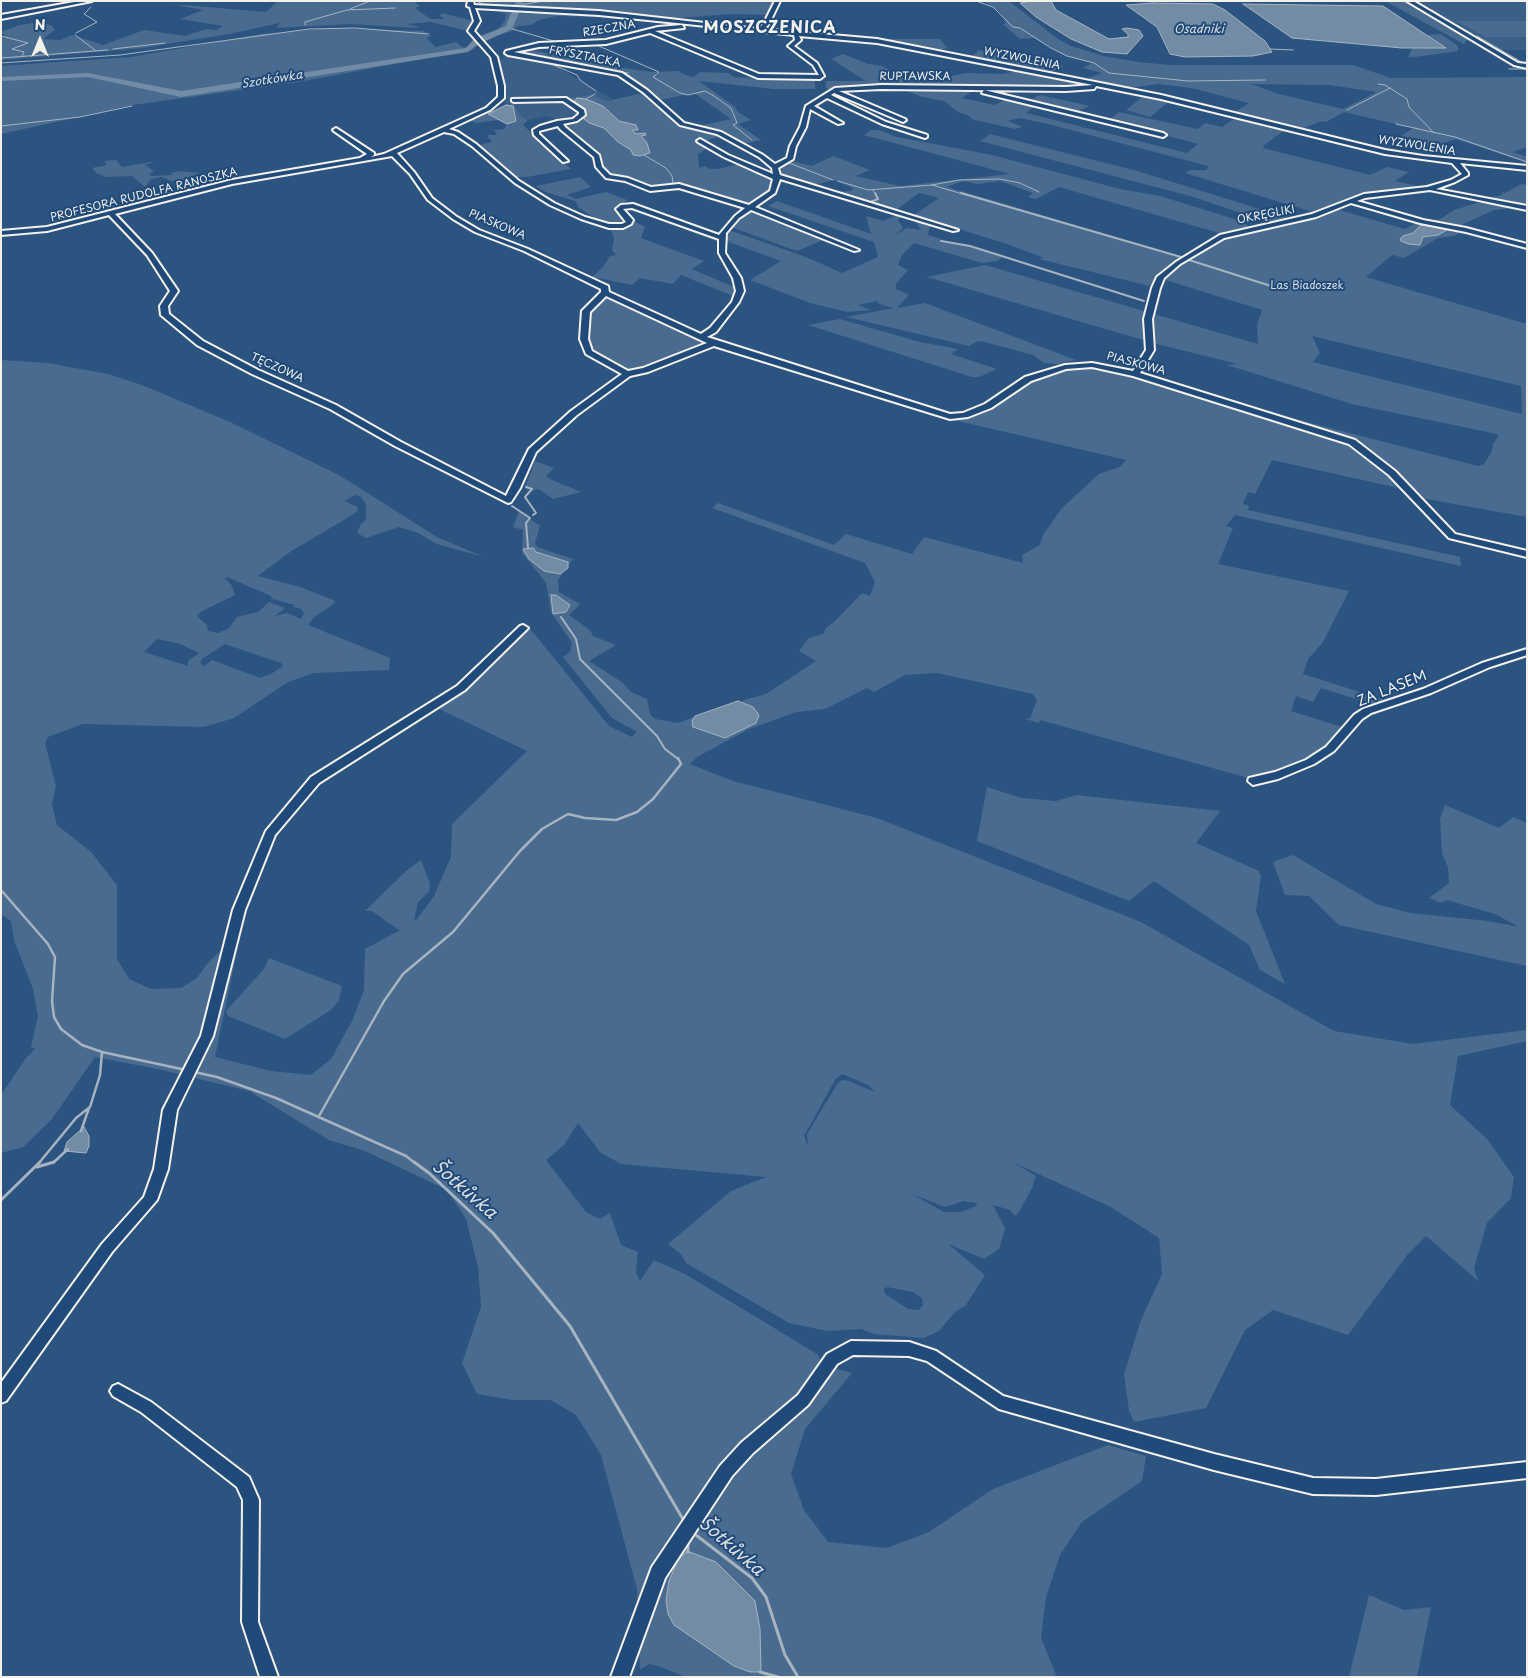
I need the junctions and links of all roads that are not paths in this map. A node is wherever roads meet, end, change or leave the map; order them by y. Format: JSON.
{"nodes":[{"id":1,"x":90,"y":1,"type":"edge"},
{"id":2,"x":778,"y":1,"type":"edge"},
{"id":3,"x":1409,"y":1,"type":"edge"},
{"id":4,"x":471,"y":7,"type":"edge"},
{"id":5,"x":1,"y":17,"type":"edge"},
{"id":6,"x":698,"y":24,"type":"junction"},
{"id":7,"x":650,"y":31,"type":"junction"},
{"id":8,"x":759,"y":31,"type":"junction"},
{"id":9,"x":796,"y":34,"type":"junction"},
{"id":10,"x":480,"y":41,"type":"joint"},
{"id":11,"x":508,"y":52,"type":"junction"},
{"id":12,"x":494,"y":57,"type":"junction"},
{"id":13,"x":1527,"y":66,"type":"edge"},
{"id":14,"x":1100,"y":84,"type":"junction"},
{"id":15,"x":971,"y":87,"type":"junction"},
{"id":16,"x":828,"y":93,"type":"junction"},
{"id":17,"x":514,"y":100,"type":"dead end"},
{"id":18,"x":809,"y":106,"type":"junction"},
{"id":19,"x":903,"y":120,"type":"dead end"},
{"id":20,"x":559,"y":122,"type":"junction"},
{"id":21,"x":840,"y":123,"type":"dead end"},
{"id":22,"x":336,"y":130,"type":"dead end"},
{"id":23,"x":445,"y":130,"type":"junction"},
{"id":24,"x":1163,"y":135,"type":"dead end"},
{"id":25,"x":925,"y":136,"type":"dead end"},
{"id":26,"x":700,"y":141,"type":"dead end"},
{"id":27,"x":394,"y":154,"type":"junction"},
{"id":28,"x":565,"y":161,"type":"dead end"},
{"id":29,"x":1455,"y":162,"type":"junction"},
{"id":30,"x":775,"y":167,"type":"junction"},
{"id":31,"x":1527,"y":168,"type":"edge"},
{"id":32,"x":290,"y":173,"type":"junction"},
{"id":33,"x":777,"y":177,"type":"junction"},
{"id":34,"x":1430,"y":188,"type":"junction"},
{"id":35,"x":1350,"y":201,"type":"junction"},
{"id":36,"x":751,"y":208,"type":"junction"},
{"id":37,"x":1527,"y":208,"type":"edge"},
{"id":38,"x":110,"y":212,"type":"junction"},
{"id":39,"x":955,"y":230,"type":"dead end"},
{"id":40,"x":1,"y":233,"type":"edge"},
{"id":41,"x":722,"y":238,"type":"junction"},
{"id":42,"x":1527,"y":246,"type":"edge"},
{"id":43,"x":856,"y":250,"type":"dead end"},
{"id":44,"x":605,"y":293,"type":"junction"},
{"id":45,"x":701,"y":337,"type":"junction"},
{"id":46,"x":714,"y":343,"type":"junction"},
{"id":47,"x":627,"y":374,"type":"junction"},
{"id":48,"x":1135,"y":374,"type":"junction"},
{"id":49,"x":1527,"y":554,"type":"edge"},
{"id":50,"x":523,"y":628,"type":"dead end"},
{"id":51,"x":1527,"y":652,"type":"edge"},
{"id":52,"x":1253,"y":781,"type":"dead end"},
{"id":53,"x":118,"y":1391,"type":"dead end"},
{"id":54,"x":1,"y":1396,"type":"edge"},
{"id":55,"x":1527,"y":1470,"type":"edge"},
{"id":56,"x":269,"y":1677,"type":"edge"},
{"id":57,"x":620,"y":1677,"type":"edge"}],
"edges":[{"from":1,"to":5,"type":"street"},
{"from":2,"to":8,"type":"street"},
{"from":3,"to":13,"type":"street"},
{"from":4,"to":6,"type":"street","name":"WYZWOLENIA"},
{"from":4,"to":10,"type":"street","name":"PROFESORA RUDOLFA RANOSZKA"},
{"from":6,"to":7,"type":"street","name":"RZECZNA"},
{"from":6,"to":8,"type":"street","name":"WYZWOLENIA"},
{"from":7,"to":9,"type":"street"},
{"from":7,"to":11,"type":"street","name":"RZECZNA"},
{"from":8,"to":9,"type":"street","name":"WYZWOLENIA"},
{"from":9,"to":14,"type":"street","name":"WYZWOLENIA"},
{"from":10,"to":12,"type":"street","name":"PROFESORA RUDOLFA RANOSZKA"},
{"from":11,"to":12,"type":"street","name":"RZECZNA"},
{"from":11,"to":30,"type":"street","name":"FRYSZTACKA"},
{"from":12,"to":23,"type":"street","name":"PROFESORA RUDOLFA RANOSZKA"},
{"from":14,"to":15,"type":"street","name":"RUPTAWSKA"},
{"from":14,"to":29,"type":"street","name":"WYZWOLENIA"},
{"from":15,"to":16,"type":"street","name":"RUPTAWSKA"},
{"from":15,"to":24,"type":"street"},
{"from":16,"to":18,"type":"street","name":"RUPTAWSKA"},
{"from":16,"to":19,"type":"street"},
{"from":16,"to":25,"type":"street"},
{"from":17,"to":20,"type":"street"},
{"from":18,"to":21,"type":"street"},
{"from":18,"to":30,"type":"street"},
{"from":20,"to":28,"type":"street"},
{"from":20,"to":36,"type":"street"},
{"from":22,"to":32,"type":"street","name":"PROFESORA RUDOLFA RANOSZKA"},
{"from":23,"to":27,"type":"street","name":"PROFESORA RUDOLFA RANOSZKA"},
{"from":23,"to":41,"type":"street"},
{"from":26,"to":33,"type":"street"},
{"from":27,"to":32,"type":"street","name":"PROFESORA RUDOLFA RANOSZKA"},
{"from":27,"to":44,"type":"street","name":"PIASKOWA"},
{"from":29,"to":31,"type":"street","name":"WYZWOLENIA"},
{"from":29,"to":34,"type":"street","name":"OKRĘGLIKI"},
{"from":30,"to":33,"type":"street"},
{"from":32,"to":38,"type":"street","name":"PROFESORA RUDOLFA RANOSZKA"},
{"from":33,"to":36,"type":"street"},
{"from":33,"to":39,"type":"street"},
{"from":34,"to":35,"type":"street","name":"OKRĘGLIKI"},
{"from":34,"to":37,"type":"street"},
{"from":35,"to":42,"type":"street"},
{"from":35,"to":48,"type":"street","name":"OKRĘGLIKI"},
{"from":36,"to":41,"type":"street"},
{"from":36,"to":43,"type":"street"},
{"from":38,"to":40,"type":"street","name":"PROFESORA RUDOLFA RANOSZKA"},
{"from":38,"to":47,"type":"street","name":"TĘCZOWA"},
{"from":41,"to":45,"type":"street"},
{"from":44,"to":45,"type":"street","name":"PIASKOWA"},
{"from":44,"to":47,"type":"street"},
{"from":45,"to":46,"type":"street","name":"PIASKOWA"},
{"from":46,"to":47,"type":"street"},
{"from":46,"to":48,"type":"street","name":"PIASKOWA"},
{"from":48,"to":49,"type":"street","name":"PIASKOWA"},
{"from":50,"to":54,"type":"street"},
{"from":51,"to":52,"type":"street","name":"ZA LASEM"},
{"from":53,"to":56,"type":"street"},
{"from":55,"to":57,"type":"street"}]}
